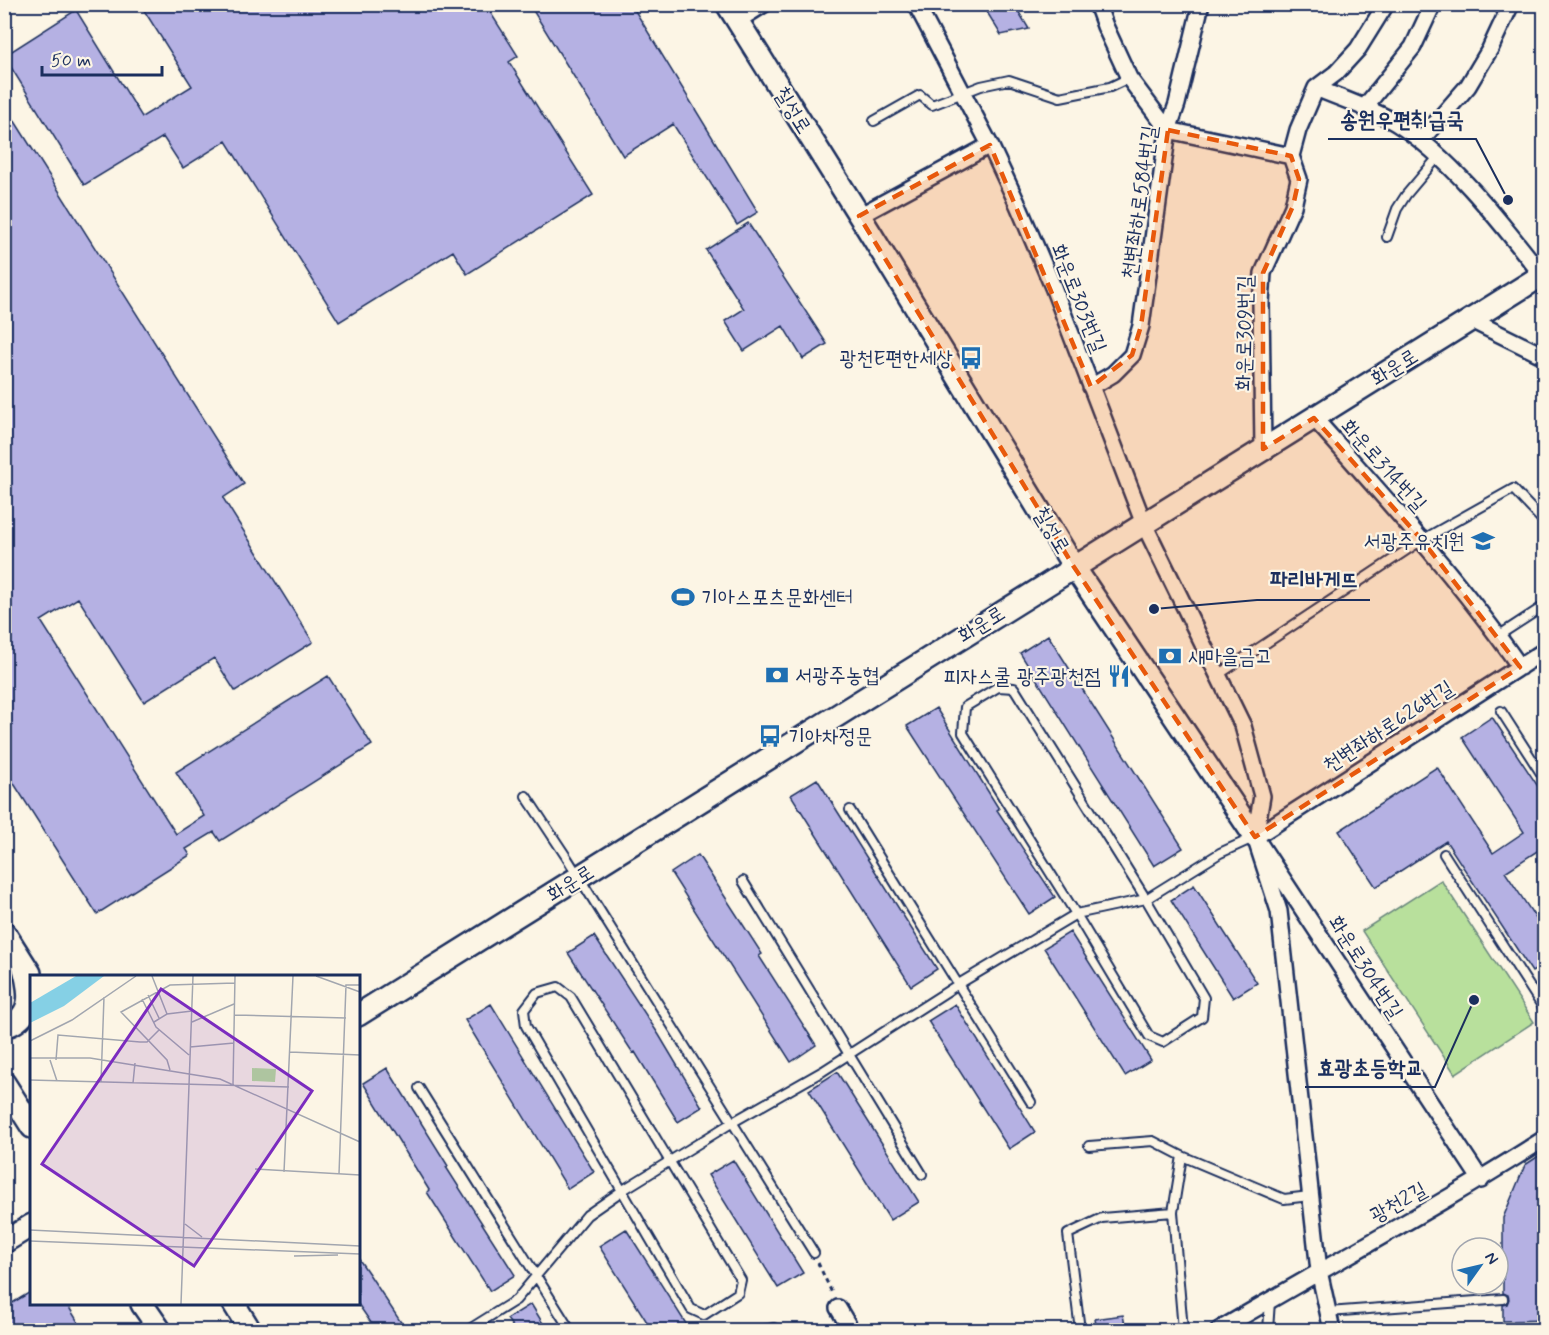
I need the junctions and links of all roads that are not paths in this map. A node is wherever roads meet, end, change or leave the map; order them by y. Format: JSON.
{"nodes":[{"id":1,"x":764,"y":4,"type":"edge"},
{"id":2,"x":916,"y":4,"type":"edge"},
{"id":3,"x":1097,"y":4,"type":"edge"},
{"id":4,"x":1202,"y":4,"type":"edge"},
{"id":5,"x":1386,"y":4,"type":"edge"},
{"id":6,"x":1433,"y":4,"type":"edge"},
{"id":7,"x":1510,"y":4,"type":"edge"},
{"id":8,"x":732,"y":13,"type":"edge"},
{"id":9,"x":1129,"y":78,"type":"junction"},
{"id":10,"x":1316,"y":88,"type":"junction"},
{"id":11,"x":963,"y":94,"type":"junction"},
{"id":12,"x":1365,"y":108,"type":"junction"},
{"id":13,"x":874,"y":121,"type":"dead end"},
{"id":14,"x":1168,"y":130,"type":"junction"},
{"id":15,"x":1421,"y":140,"type":"junction"},
{"id":16,"x":990,"y":145,"type":"junction"},
{"id":17,"x":1291,"y":156,"type":"junction"},
{"id":18,"x":1438,"y":157,"type":"junction"},
{"id":19,"x":860,"y":216,"type":"junction"},
{"id":20,"x":1388,"y":237,"type":"dead end"},
{"id":21,"x":1544,"y":274,"type":"edge"},
{"id":22,"x":1469,"y":319,"type":"junction"},
{"id":23,"x":1545,"y":356,"type":"edge"},
{"id":24,"x":1091,"y":387,"type":"junction"},
{"id":25,"x":1314,"y":418,"type":"junction"},
{"id":26,"x":1263,"y":449,"type":"junction"},
{"id":27,"x":1545,"y":522,"type":"edge"},
{"id":28,"x":1144,"y":524,"type":"junction"},
{"id":29,"x":1422,"y":540,"type":"junction"},
{"id":30,"x":1074,"y":567,"type":"junction"},
{"id":31,"x":1545,"y":606,"type":"edge"},
{"id":32,"x":1498,"y":636,"type":"junction"},
{"id":33,"x":1545,"y":651,"type":"edge"},
{"id":34,"x":1520,"y":667,"type":"junction"},
{"id":35,"x":1218,"y":675,"type":"junction"},
{"id":36,"x":1501,"y":711,"type":"dead end"},
{"id":37,"x":1545,"y":778,"type":"edge"},
{"id":38,"x":526,"y":796,"type":"dead end"},
{"id":39,"x":850,"y":810,"type":"dead end"},
{"id":40,"x":1255,"y":837,"type":"junction"},
{"id":41,"x":1444,"y":854,"type":"dead end"},
{"id":42,"x":579,"y":877,"type":"junction"},
{"id":43,"x":743,"y":881,"type":"dead end"},
{"id":44,"x":1146,"y":899,"type":"junction"},
{"id":45,"x":1076,"y":914,"type":"junction"},
{"id":46,"x":4,"y":932,"type":"edge"},
{"id":47,"x":27,"y":969,"type":"edge"},
{"id":48,"x":957,"y":985,"type":"junction"},
{"id":49,"x":1545,"y":1009,"type":"edge"},
{"id":50,"x":360,"y":1014,"type":"edge"},
{"id":51,"x":4,"y":1027,"type":"edge"},
{"id":52,"x":850,"y":1054,"type":"junction"},
{"id":53,"x":4,"y":1083,"type":"edge"},
{"id":54,"x":419,"y":1088,"type":"dead end"},
{"id":55,"x":1030,"y":1102,"type":"dead end"},
{"id":56,"x":733,"y":1122,"type":"junction"},
{"id":57,"x":30,"y":1124,"type":"edge"},
{"id":58,"x":1545,"y":1139,"type":"edge"},
{"id":59,"x":1089,"y":1146,"type":"dead end"},
{"id":60,"x":1182,"y":1156,"type":"junction"},
{"id":61,"x":670,"y":1160,"type":"junction"},
{"id":62,"x":922,"y":1174,"type":"dead end"},
{"id":63,"x":1481,"y":1180,"type":"junction"},
{"id":64,"x":623,"y":1190,"type":"junction"},
{"id":65,"x":1310,"y":1196,"type":"junction"},
{"id":66,"x":1173,"y":1212,"type":"junction"},
{"id":67,"x":30,"y":1226,"type":"edge"},
{"id":68,"x":4,"y":1242,"type":"edge"},
{"id":69,"x":814,"y":1253,"type":"road end"},
{"id":70,"x":1319,"y":1271,"type":"junction"},
{"id":71,"x":536,"y":1275,"type":"junction"},
{"id":72,"x":1271,"y":1299,"type":"junction"},
{"id":73,"x":1503,"y":1299,"type":"dead end"},
{"id":74,"x":143,"y":1305,"type":"edge"},
{"id":75,"x":235,"y":1305,"type":"edge"},
{"id":76,"x":838,"y":1308,"type":"road end"},
{"id":77,"x":1328,"y":1312,"type":"junction"},
{"id":78,"x":160,"y":1330,"type":"edge"},
{"id":79,"x":250,"y":1330,"type":"edge"},
{"id":80,"x":468,"y":1330,"type":"edge"},
{"id":81,"x":570,"y":1330,"type":"edge"},
{"id":82,"x":764,"y":1330,"type":"edge"},
{"id":83,"x":778,"y":1330,"type":"edge"},
{"id":84,"x":851,"y":1330,"type":"edge"},
{"id":85,"x":1080,"y":1330,"type":"edge"},
{"id":86,"x":1183,"y":1330,"type":"edge"},
{"id":87,"x":1219,"y":1330,"type":"edge"},
{"id":88,"x":1268,"y":1330,"type":"edge"},
{"id":89,"x":1332,"y":1330,"type":"edge"}],
"edges":[{"from":1,"to":8,"type":"street"},
{"from":2,"to":11,"type":"street","name":"화운로303번길"},
{"from":3,"to":9,"type":"street"},
{"from":4,"to":14,"type":"street","name":"천변좌하로584번길"},
{"from":5,"to":10,"type":"street","name":"화운로309번길"},
{"from":6,"to":12,"type":"street"},
{"from":7,"to":15,"type":"street"},
{"from":8,"to":19,"type":"street","name":"칠성로"},
{"from":9,"to":11,"type":"lane"},
{"from":9,"to":14,"type":"street"},
{"from":10,"to":12,"type":"street"},
{"from":10,"to":17,"type":"street","name":"화운로309번길"},
{"from":11,"to":13,"type":"lane"},
{"from":11,"to":16,"type":"street","name":"화운로303번길"},
{"from":12,"to":15,"type":"street"},
{"from":14,"to":17,"type":"street"},
{"from":14,"to":24,"type":"street","name":"천변좌하로584번길"},
{"from":15,"to":18,"type":"street"},
{"from":16,"to":19,"type":"street"},
{"from":16,"to":24,"type":"street","name":"화운로303번길"},
{"from":17,"to":26,"type":"street","name":"화운로309번길"},
{"from":18,"to":20,"type":"lane"},
{"from":18,"to":21,"type":"street"},
{"from":19,"to":30,"type":"street","name":"칠성로"},
{"from":21,"to":22,"type":"street","name":"화운로"},
{"from":22,"to":23,"type":"street"},
{"from":22,"to":25,"type":"street","name":"화운로"},
{"from":24,"to":28,"type":"street","name":"화운로303번길"},
{"from":25,"to":26,"type":"street","name":"화운로"},
{"from":25,"to":29,"type":"street","name":"화운로314번길"},
{"from":26,"to":28,"type":"street","name":"화운로"},
{"from":27,"to":29,"type":"lane","name":"화운로314번길"},
{"from":28,"to":30,"type":"street","name":"화운로"},
{"from":28,"to":35,"type":"street"},
{"from":29,"to":32,"type":"street","name":"화운로314번길"},
{"from":29,"to":35,"type":"lane"},
{"from":30,"to":40,"type":"street","name":"칠성로"},
{"from":30,"to":42,"type":"street","name":"화운로"},
{"from":31,"to":32,"type":"lane"},
{"from":32,"to":34,"type":"street","name":"화운로314번길"},
{"from":33,"to":34,"type":"street","name":"천변좌하로626번길"},
{"from":34,"to":40,"type":"street","name":"천변좌하로626번길"},
{"from":35,"to":40,"type":"street"},
{"from":36,"to":37,"type":"lane"},
{"from":38,"to":42,"type":"lane"},
{"from":39,"to":48,"type":"lane"},
{"from":40,"to":44,"type":"lane"},
{"from":40,"to":63,"type":"street","name":"화운로304번길"},
{"from":40,"to":65,"type":"street"},
{"from":41,"to":49,"type":"lane"},
{"from":42,"to":50,"type":"street","name":"화운로"},
{"from":42,"to":56,"type":"lane"},
{"from":43,"to":52,"type":"lane"},
{"from":44,"to":45,"type":"lane"},
{"from":44,"to":45,"type":"lane"},
{"from":44,"to":45,"type":"lane"},
{"from":45,"to":48,"type":"lane"},
{"from":46,"to":47,"type":"street"},
{"from":47,"to":51,"type":"street"},
{"from":48,"to":52,"type":"lane"},
{"from":48,"to":55,"type":"lane"},
{"from":52,"to":56,"type":"lane"},
{"from":52,"to":62,"type":"lane"},
{"from":53,"to":57,"type":"street"},
{"from":54,"to":71,"type":"lane"},
{"from":56,"to":61,"type":"lane"},
{"from":56,"to":69,"type":"lane"},
{"from":58,"to":63,"type":"street","name":"광천2길"},
{"from":59,"to":60,"type":"lane"},
{"from":60,"to":65,"type":"lane"},
{"from":60,"to":66,"type":"lane"},
{"from":61,"to":64,"type":"lane"},
{"from":61,"to":64,"type":"lane"},
{"from":61,"to":64,"type":"lane"},
{"from":63,"to":70,"type":"street","name":"광천2길"},
{"from":64,"to":71,"type":"lane"},
{"from":65,"to":70,"type":"street"},
{"from":66,"to":85,"type":"lane"},
{"from":66,"to":86,"type":"lane"},
{"from":67,"to":68,"type":"street"},
{"from":70,"to":72,"type":"street","name":"광천2길"},
{"from":70,"to":77,"type":"street"},
{"from":71,"to":80,"type":"lane"},
{"from":71,"to":81,"type":"lane"},
{"from":72,"to":87,"type":"street","name":"광천2길"},
{"from":72,"to":88,"type":"lane"},
{"from":73,"to":77,"type":"lane"},
{"from":74,"to":78,"type":"street"},
{"from":75,"to":79,"type":"street"},
{"from":76,"to":84,"type":"street"},
{"from":77,"to":89,"type":"street"},
{"from":82,"to":83,"type":"lane"}]}
